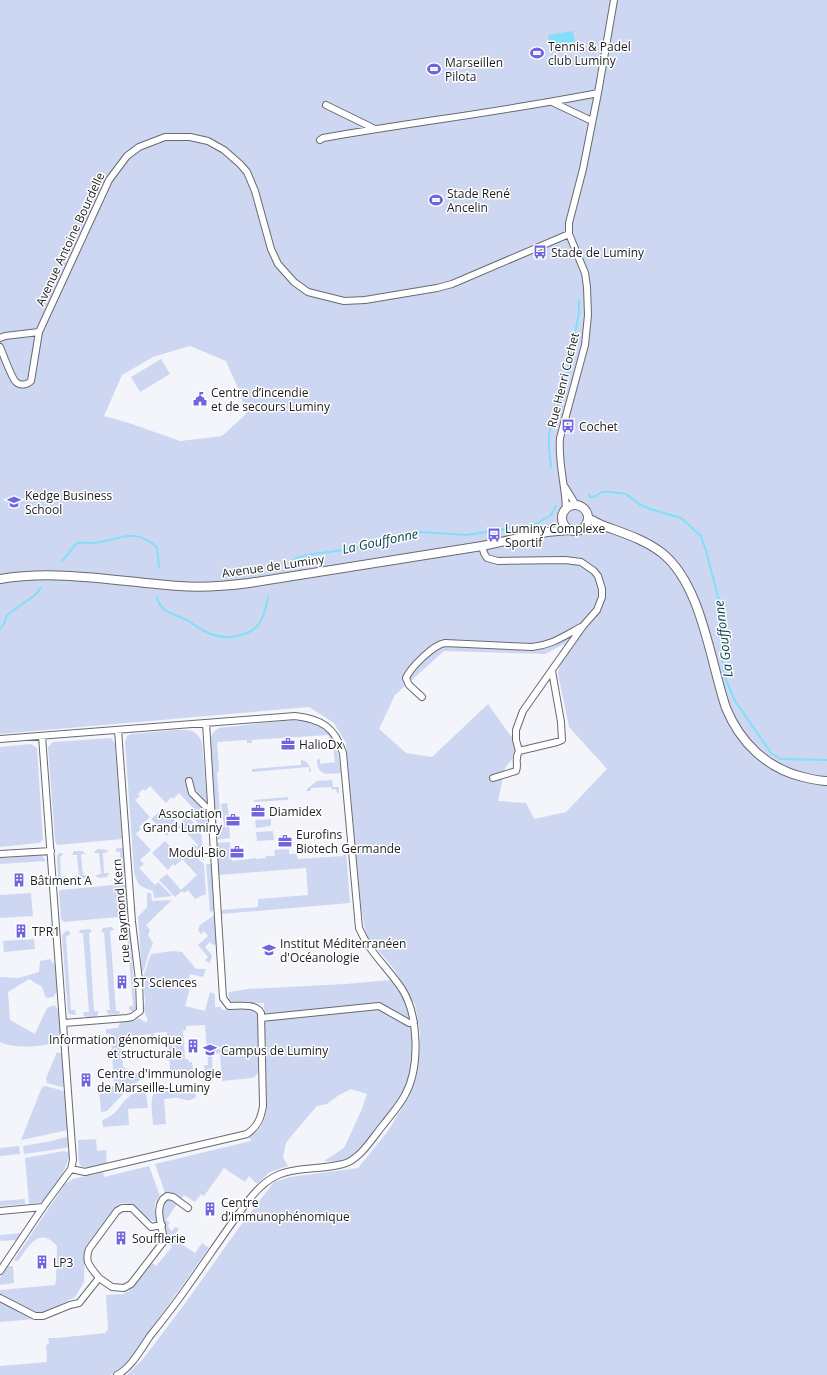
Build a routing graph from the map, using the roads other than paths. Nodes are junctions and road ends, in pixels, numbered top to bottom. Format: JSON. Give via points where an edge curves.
{"nodes":[{"id":1,"x":614,"y":0,"type":"edge"},
{"id":2,"x":598,"y":94,"type":"junction"},
{"id":3,"x":552,"y":102,"type":"junction"},
{"id":4,"x":326,"y":105,"type":"dead end"},
{"id":5,"x":592,"y":121,"type":"junction"},
{"id":6,"x":374,"y":129,"type":"junction"},
{"id":7,"x":320,"y":140,"type":"dead end"},
{"id":8,"x":569,"y":234,"type":"junction"},
{"id":9,"x":39,"y":332,"type":"junction"},
{"id":10,"x":0,"y":338,"type":"edge"},
{"id":11,"x":0,"y":347,"type":"edge"},
{"id":12,"x":564,"y":485,"type":"junction"},
{"id":13,"x":576,"y":505,"type":"junction"},
{"id":14,"x":566,"y":508,"type":"junction"},
{"id":15,"x":588,"y":518,"type":"junction"},
{"id":16,"x":562,"y":520,"type":"junction"},
{"id":17,"x":584,"y":527,"type":"junction"},
{"id":18,"x":605,"y":527,"type":"junction"},
{"id":19,"x":569,"y":530,"type":"junction"},
{"id":20,"x":548,"y":532,"type":"junction"},
{"id":21,"x":482,"y":546,"type":"junction"},
{"id":22,"x":0,"y":579,"type":"edge"},
{"id":23,"x":583,"y":626,"type":"junction"},
{"id":24,"x":552,"y":671,"type":"junction"},
{"id":25,"x":422,"y":697,"type":"dead end"},
{"id":26,"x":206,"y":724,"type":"junction"},
{"id":27,"x":118,"y":730,"type":"junction"},
{"id":28,"x":42,"y":736,"type":"junction"},
{"id":29,"x":0,"y":739,"type":"edge"},
{"id":30,"x":519,"y":751,"type":"junction"},
{"id":31,"x":493,"y":778,"type":"dead end"},
{"id":32,"x":189,"y":781,"type":"dead end"},
{"id":33,"x":827,"y":781,"type":"edge"},
{"id":34,"x":211,"y":812,"type":"junction"},
{"id":35,"x":51,"y":850,"type":"junction"},
{"id":36,"x":0,"y":854,"type":"edge"},
{"id":37,"x":261,"y":1018,"type":"junction"},
{"id":38,"x":414,"y":1022,"type":"junction"},
{"id":39,"x":64,"y":1023,"type":"junction"},
{"id":40,"x":71,"y":1169,"type":"junction"},
{"id":41,"x":43,"y":1207,"type":"junction"},
{"id":42,"x":188,"y":1208,"type":"dead end"},
{"id":43,"x":0,"y":1211,"type":"edge"},
{"id":44,"x":162,"y":1225,"type":"junction"},
{"id":45,"x":0,"y":1271,"type":"edge"},
{"id":46,"x":99,"y":1278,"type":"junction"},
{"id":47,"x":0,"y":1298,"type":"edge"},
{"id":48,"x":117,"y":1375,"type":"edge"}],
"edges":[{"from":1,"to":2,"type":"street"},
{"from":2,"to":3,"type":"street"},
{"from":2,"to":5,"type":"street"},
{"from":3,"to":5,"type":"street"},
{"from":3,"to":6,"type":"street"},
{"from":4,"to":6,"type":"street"},
{"from":5,"to":8,"type":"street","via":[[569,223]]},
{"from":6,"to":7,"type":"street"},
{"from":8,"to":9,"type":"street","name":"Avenue Antoine Bourdelle","via":[[437,288],[365,300],[344,301],[325,297],[308,292],[294,282],[278,264],[271,249],[255,191],[247,172],[240,164],[224,150],[208,141],[190,137],[165,137],[139,147],[127,156],[109,180]]},
{"from":8,"to":12,"type":"street","name":"Rue Henri Cochet","via":[[585,273],[588,316],[585,345],[560,438],[558,453]]},
{"from":9,"to":10,"type":"street"},
{"from":9,"to":11,"type":"street","name":"Avenue Antoine Bourdelle","via":[[32,379],[28,384],[15,381]]},
{"from":12,"to":13,"type":"street","name":"Rue Henri Cochet"},
{"from":12,"to":14,"type":"street","name":"Rue Henri Cochet"},
{"from":13,"to":14,"type":"street"},
{"from":13,"to":15,"type":"street","via":[[584,509]]},
{"from":14,"to":16,"type":"street","via":[[562,513]]},
{"from":15,"to":17,"type":"street"},
{"from":15,"to":18,"type":"street"},
{"from":16,"to":19,"type":"street"},
{"from":16,"to":20,"type":"street","name":"Avenue de Luminy"},
{"from":17,"to":18,"type":"street"},
{"from":17,"to":19,"type":"street"},
{"from":18,"to":33,"type":"street","via":[[623,532],[662,553],[688,584],[698,609],[726,708],[731,721],[744,740],[761,757],[780,770],[801,777]]},
{"from":19,"to":20,"type":"street","name":"Avenue de Luminy"},
{"from":20,"to":21,"type":"street","name":"Avenue de Luminy"},
{"from":21,"to":22,"type":"street","name":"Avenue de Luminy","via":[[222,586],[180,586],[64,576]]},
{"from":21,"to":23,"type":"street","via":[[487,558],[492,560],[573,560],[588,566],[598,576],[602,597],[597,610]]},
{"from":23,"to":24,"type":"street"},
{"from":23,"to":25,"type":"street","via":[[543,646],[440,644],[407,675],[409,685]]},
{"from":24,"to":30,"type":"street","via":[[519,720],[516,740]]},
{"from":24,"to":30,"type":"street","via":[[562,740]]},
{"from":26,"to":27,"type":"street"},
{"from":26,"to":34,"type":"street"},
{"from":26,"to":38,"type":"street","via":[[295,716],[309,717],[322,722],[332,730],[340,742],[344,764],[359,928],[369,949],[404,991]]},
{"from":27,"to":28,"type":"street"},
{"from":27,"to":39,"type":"street","name":"rue Raymond Kern","via":[[140,1011],[132,1017]]},
{"from":28,"to":29,"type":"street"},
{"from":28,"to":35,"type":"street"},
{"from":30,"to":31,"type":"street","via":[[515,761],[516,771]]},
{"from":32,"to":34,"type":"street","via":[[192,793]]},
{"from":34,"to":37,"type":"street","via":[[223,998],[229,1006],[259,1009]]},
{"from":35,"to":36,"type":"street"},
{"from":35,"to":39,"type":"street"},
{"from":37,"to":38,"type":"street","via":[[379,1006],[408,1023]]},
{"from":37,"to":40,"type":"street","via":[[262,1115],[259,1123],[247,1134],[85,1172]]},
{"from":38,"to":48,"type":"street","via":[[415,1061],[406,1094],[357,1157],[346,1164],[284,1172],[264,1184],[249,1200],[129,1364]]},
{"from":39,"to":40,"type":"street","via":[[73,1160]]},
{"from":40,"to":41,"type":"street"},
{"from":41,"to":43,"type":"street"},
{"from":41,"to":45,"type":"street"},
{"from":42,"to":44,"type":"street","via":[[173,1197],[163,1198],[159,1207]]},
{"from":44,"to":46,"type":"street","via":[[164,1241],[131,1284],[124,1288],[112,1288]]},
{"from":44,"to":46,"type":"street","via":[[151,1227],[132,1208],[117,1211],[87,1255],[88,1263]]},
{"from":46,"to":47,"type":"street","via":[[79,1302],[43,1316],[35,1316]]}]}
